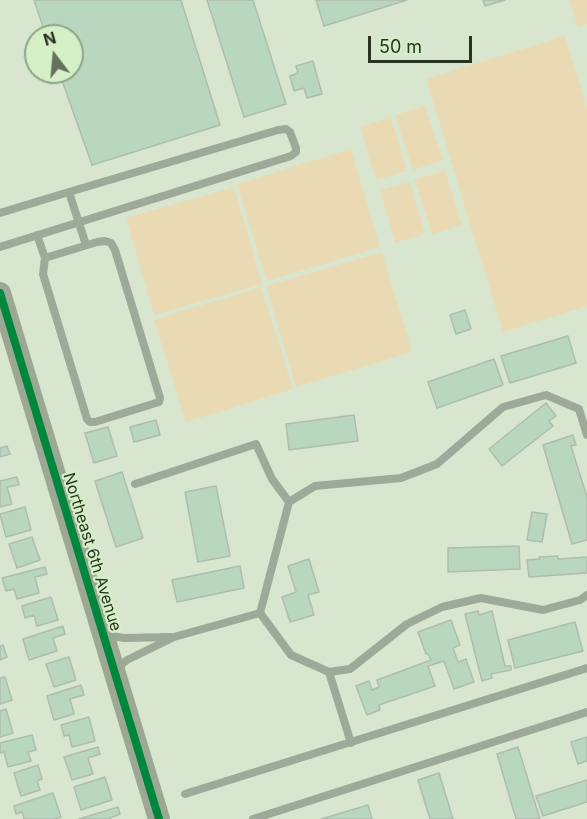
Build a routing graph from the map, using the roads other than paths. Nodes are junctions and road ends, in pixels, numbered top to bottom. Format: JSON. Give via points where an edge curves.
{"nodes":[{"id":1,"x":69,"y":192,"type":"junction"},
{"id":2,"x":0,"y":213,"type":"edge"},
{"id":3,"x":79,"y":222,"type":"junction"},
{"id":4,"x":37,"y":235,"type":"junction"},
{"id":5,"x":86,"y":245,"type":"junction"},
{"id":6,"x":0,"y":247,"type":"edge"},
{"id":7,"x":45,"y":258,"type":"junction"},
{"id":8,"x":0,"y":293,"type":"edge"},
{"id":9,"x":587,"y":435,"type":"edge"},
{"id":10,"x":135,"y":484,"type":"dead end"},
{"id":11,"x":289,"y":502,"type":"junction"},
{"id":12,"x":587,"y":595,"type":"edge"},
{"id":13,"x":260,"y":613,"type":"junction"},
{"id":14,"x":103,"y":634,"type":"junction"},
{"id":15,"x":174,"y":637,"type":"junction"},
{"id":16,"x":587,"y":668,"type":"edge"},
{"id":17,"x":114,"y":670,"type":"junction"},
{"id":18,"x":329,"y":672,"type":"junction"},
{"id":19,"x":587,"y":712,"type":"edge"},
{"id":20,"x":351,"y":742,"type":"junction"},
{"id":21,"x":185,"y":795,"type":"dead end"},
{"id":22,"x":159,"y":819,"type":"edge"},
{"id":23,"x":253,"y":819,"type":"edge"}],
"edges":[{"from":1,"to":2,"type":"lane"},
{"from":1,"to":3,"type":"lane"},
{"from":1,"to":3,"type":"lane","via":[[278,130],[290,132],[296,148],[291,156]]},
{"from":3,"to":4,"type":"lane"},
{"from":3,"to":5,"type":"lane"},
{"from":4,"to":6,"type":"lane"},
{"from":4,"to":7,"type":"lane"},
{"from":5,"to":7,"type":"lane"},
{"from":5,"to":7,"type":"lane","via":[[105,241],[115,250],[160,398],[154,405],[95,422],[87,419],[43,274]]},
{"from":8,"to":14,"type":"street","name":"Northeast 6th Avenue"},
{"from":9,"to":11,"type":"lane","via":[[579,409],[546,395],[503,407],[437,464],[401,478],[315,486]]},
{"from":10,"to":11,"type":"lane","via":[[256,444],[272,479]]},
{"from":11,"to":13,"type":"lane"},
{"from":12,"to":18,"type":"lane","via":[[543,610],[481,598],[442,607],[407,624],[350,669]]},
{"from":13,"to":15,"type":"lane"},
{"from":13,"to":18,"type":"lane","via":[[291,655]]},
{"from":14,"to":15,"type":"lane","via":[[124,639]]},
{"from":14,"to":17,"type":"street","name":"Northeast 6th Avenue"},
{"from":15,"to":17,"type":"lane"},
{"from":16,"to":20,"type":"lane"},
{"from":17,"to":22,"type":"street","name":"Northeast 6th Avenue"},
{"from":18,"to":20,"type":"lane"},
{"from":19,"to":23,"type":"lane"},
{"from":20,"to":21,"type":"lane"}]}
